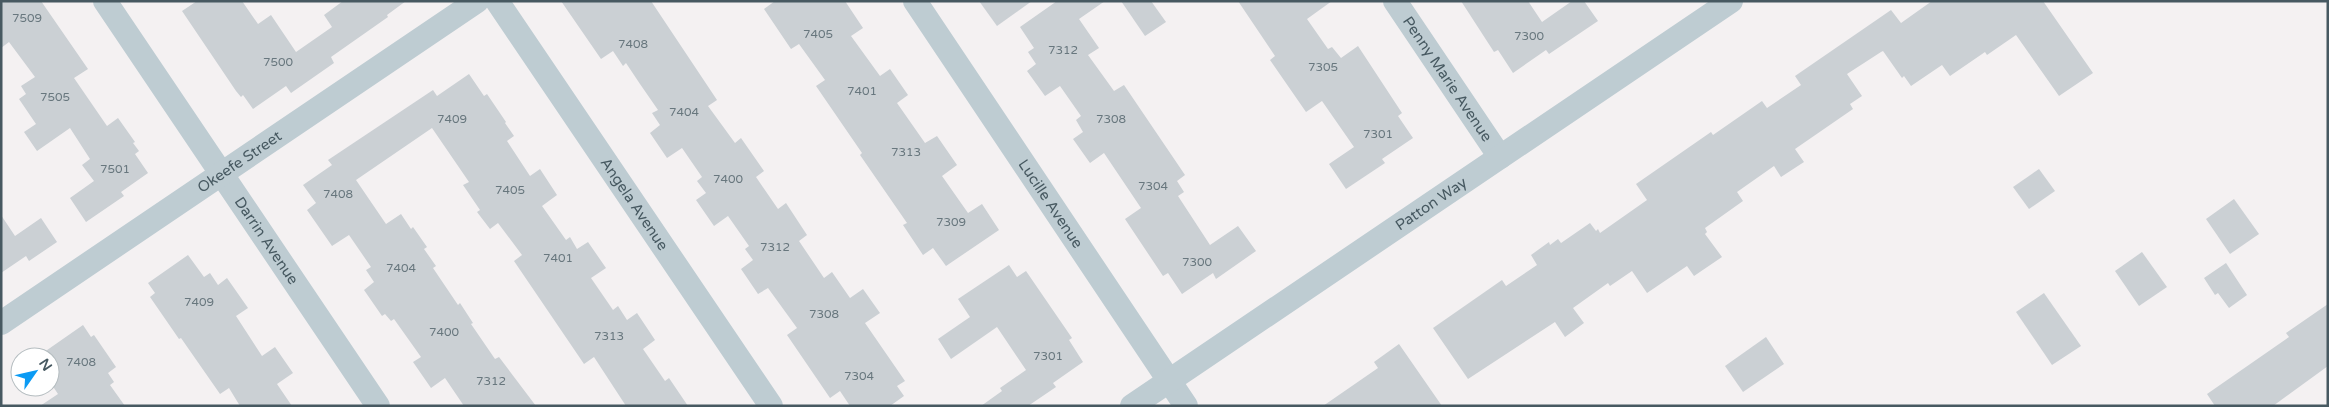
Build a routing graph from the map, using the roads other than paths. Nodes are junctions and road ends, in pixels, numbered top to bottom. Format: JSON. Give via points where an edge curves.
{"nodes":[{"id":1,"x":105,"y":1,"type":"edge"},
{"id":2,"x":477,"y":1,"type":"edge"},
{"id":3,"x":497,"y":1,"type":"edge"},
{"id":4,"x":915,"y":1,"type":"edge"},
{"id":5,"x":1395,"y":1,"type":"edge"},
{"id":6,"x":1731,"y":1,"type":"edge"},
{"id":7,"x":1500,"y":157,"type":"junction"},
{"id":8,"x":222,"y":174,"type":"junction"},
{"id":9,"x":1,"y":323,"type":"edge"},
{"id":10,"x":1170,"y":381,"type":"junction"},
{"id":11,"x":378,"y":406,"type":"edge"},
{"id":12,"x":771,"y":406,"type":"edge"},
{"id":13,"x":1132,"y":406,"type":"edge"},
{"id":14,"x":1186,"y":406,"type":"edge"}],
"edges":[{"from":1,"to":8,"type":"street","name":"Darrin Avenue"},
{"from":2,"to":8,"type":"street","name":"Okeefe Street"},
{"from":3,"to":12,"type":"street","name":"Angela Avenue"},
{"from":4,"to":10,"type":"street","name":"Lucille Avenue"},
{"from":5,"to":7,"type":"street","name":"Penny Marie Avenue"},
{"from":6,"to":7,"type":"street","name":"Patton Way"},
{"from":7,"to":10,"type":"street","name":"Patton Way"},
{"from":8,"to":9,"type":"street","name":"Okeefe Street"},
{"from":8,"to":11,"type":"street","name":"Darrin Avenue"},
{"from":10,"to":13,"type":"street","name":"Patton Way"},
{"from":10,"to":14,"type":"street","name":"Lucille Avenue"}]}
